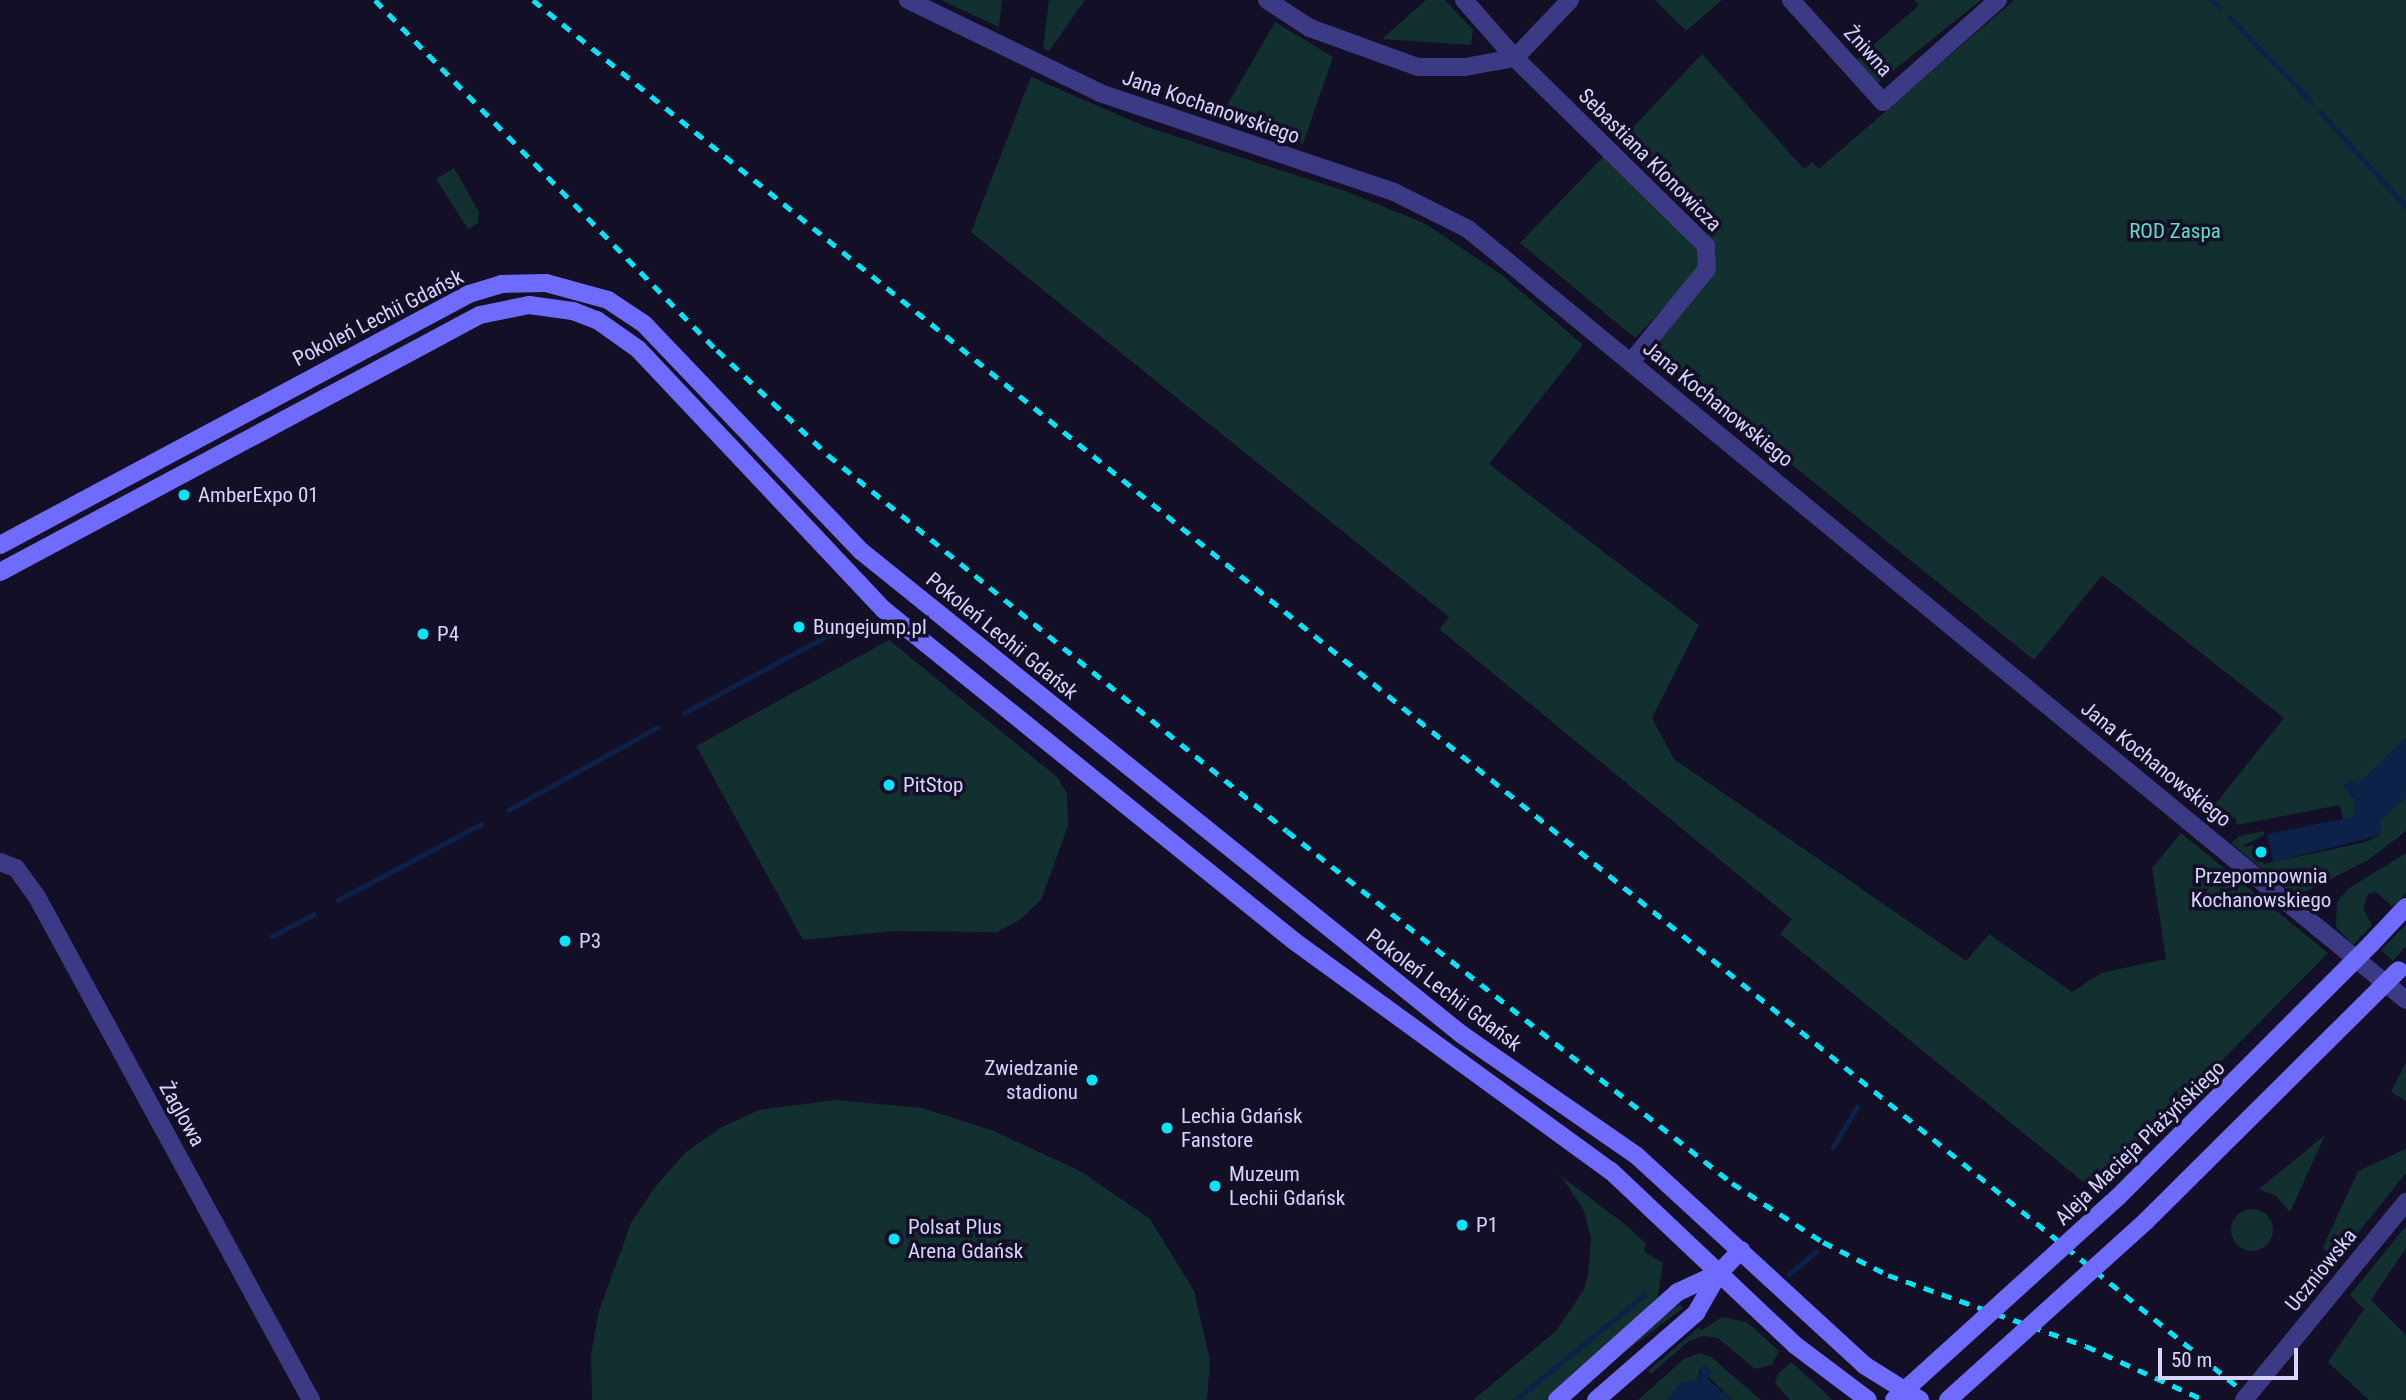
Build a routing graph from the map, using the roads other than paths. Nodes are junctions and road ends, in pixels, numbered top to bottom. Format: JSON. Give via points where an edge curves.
{"nodes":[{"id":1,"x":908,"y":0,"type":"edge"},
{"id":2,"x":1267,"y":0,"type":"edge"},
{"id":3,"x":1464,"y":0,"type":"edge"},
{"id":4,"x":1570,"y":0,"type":"edge"},
{"id":5,"x":1791,"y":0,"type":"edge"},
{"id":6,"x":1998,"y":0,"type":"edge"},
{"id":7,"x":1515,"y":58,"type":"junction"},
{"id":8,"x":450,"y":303,"type":"junction"},
{"id":9,"x":460,"y":325,"type":"junction"},
{"id":10,"x":1631,"y":362,"type":"junction"},
{"id":11,"x":100,"y":491,"type":"junction"},
{"id":12,"x":112,"y":512,"type":"junction"},
{"id":13,"x":0,"y":545,"type":"edge"},
{"id":14,"x":0,"y":572,"type":"edge"},
{"id":15,"x":914,"y":594,"type":"junction"},
{"id":16,"x":893,"y":618,"type":"junction"},
{"id":17,"x":1158,"y":792,"type":"junction"},
{"id":18,"x":1139,"y":817,"type":"junction"},
{"id":19,"x":0,"y":862,"type":"edge"},
{"id":20,"x":2406,"y":907,"type":"edge"},
{"id":21,"x":1362,"y":956,"type":"junction"},
{"id":22,"x":2402,"y":966,"type":"edge"},
{"id":23,"x":1345,"y":980,"type":"junction"},
{"id":24,"x":2406,"y":1000,"type":"edge"},
{"id":25,"x":2406,"y":1202,"type":"edge"},
{"id":26,"x":1741,"y":1250,"type":"junction"},
{"id":27,"x":1719,"y":1273,"type":"junction"},
{"id":28,"x":311,"y":1400,"type":"edge"},
{"id":29,"x":1557,"y":1400,"type":"edge"},
{"id":30,"x":1596,"y":1400,"type":"edge"},
{"id":31,"x":1868,"y":1400,"type":"edge"},
{"id":32,"x":1894,"y":1400,"type":"edge"},
{"id":33,"x":1920,"y":1400,"type":"edge"},
{"id":34,"x":1948,"y":1400,"type":"edge"},
{"id":35,"x":2244,"y":1400,"type":"edge"}],
"edges":[{"from":1,"to":10,"type":"street","name":"Jana Kochanowskiego","via":[[1100,93],[1438,211],[1468,229]]},
{"from":2,"to":7,"type":"street","via":[[1310,28],[1418,67],[1465,67]]},
{"from":3,"to":7,"type":"street","name":"Sebastiana Klonowicza"},
{"from":4,"to":7,"type":"street"},
{"from":5,"to":6,"type":"street","name":"Żniwna","via":[[1883,102]]},
{"from":7,"to":10,"type":"street","name":"Sebastiana Klonowicza","via":[[1709,253],[1707,269]]},
{"from":8,"to":9,"type":"street"},
{"from":8,"to":11,"type":"street","name":"Pokoleń Lechii Gdańsk"},
{"from":8,"to":15,"type":"street","name":"Pokoleń Lechii Gdańsk","via":[[502,284],[546,283],[589,292],[627,311],[836,528]]},
{"from":9,"to":12,"type":"street","name":"Pokoleń Lechii Gdańsk"},
{"from":9,"to":16,"type":"street","name":"Pokoleń Lechii Gdańsk","via":[[496,309],[539,306],[573,311],[620,333]]},
{"from":10,"to":24,"type":"street","name":"Jana Kochanowskiego"},
{"from":11,"to":12,"type":"street"},
{"from":11,"to":13,"type":"street","name":"Pokoleń Lechii Gdańsk"},
{"from":12,"to":14,"type":"street","name":"Pokoleń Lechii Gdańsk"},
{"from":15,"to":16,"type":"street"},
{"from":15,"to":17,"type":"street","name":"Pokoleń Lechii Gdańsk"},
{"from":16,"to":18,"type":"street","name":"Pokoleń Lechii Gdańsk"},
{"from":17,"to":18,"type":"street"},
{"from":17,"to":21,"type":"street","name":"Pokoleń Lechii Gdańsk"},
{"from":18,"to":23,"type":"street","name":"Pokoleń Lechii Gdańsk"},
{"from":19,"to":28,"type":"street","name":"Żaglowa","via":[[16,868],[37,897]]},
{"from":20,"to":32,"type":"street","name":"Aleja Macieja Płażyńskiego","bridge":true,"via":[[2118,1197]]},
{"from":21,"to":23,"type":"street"},
{"from":21,"to":26,"type":"street","name":"Pokoleń Lechii Gdańsk","via":[[1461,1034],[1637,1156]]},
{"from":22,"to":34,"type":"street","bridge":true,"via":[[2146,1221]]},
{"from":23,"to":27,"type":"street","name":"Pokoleń Lechii Gdańsk","via":[[1611,1171]]},
{"from":25,"to":35,"type":"street","name":"Uczniowska","bridge":true},
{"from":26,"to":27,"type":"street"},
{"from":26,"to":33,"type":"street","name":"Pokoleń Lechii Gdańsk","via":[[1864,1366]]},
{"from":27,"to":29,"type":"street","via":[[1678,1293]]},
{"from":27,"to":30,"type":"street","via":[[1696,1313]]},
{"from":27,"to":31,"type":"street","name":"Pokoleń Lechii Gdańsk","via":[[1795,1345]]}]}
